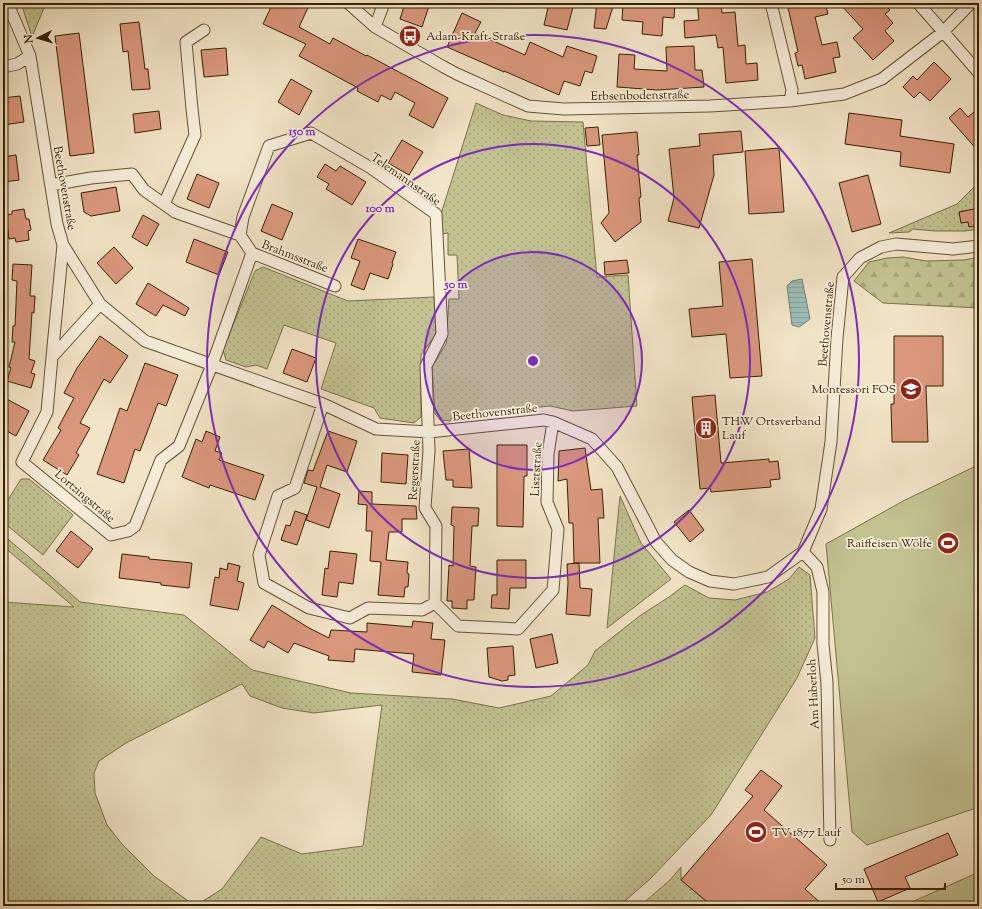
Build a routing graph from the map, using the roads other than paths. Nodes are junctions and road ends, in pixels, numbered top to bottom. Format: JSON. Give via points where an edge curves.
{"nodes":[{"id":1,"x":4,"y":3,"type":"edge"},
{"id":2,"x":348,"y":3,"type":"edge"},
{"id":3,"x":384,"y":3,"type":"edge"},
{"id":4,"x":771,"y":3,"type":"edge"},
{"id":5,"x":918,"y":3,"type":"edge"},
{"id":6,"x":971,"y":3,"type":"edge"},
{"id":7,"x":375,"y":27,"type":"junction"},
{"id":8,"x":204,"y":30,"type":"dead end"},
{"id":9,"x":943,"y":32,"type":"junction"},
{"id":10,"x":30,"y":56,"type":"junction"},
{"id":11,"x":3,"y":67,"type":"edge"},
{"id":12,"x":979,"y":73,"type":"edge"},
{"id":13,"x":790,"y":101,"type":"junction"},
{"id":14,"x":51,"y":185,"type":"junction"},
{"id":15,"x":164,"y":204,"type":"junction"},
{"id":16,"x":240,"y":235,"type":"junction"},
{"id":17,"x":63,"y":245,"type":"junction"},
{"id":18,"x":979,"y":246,"type":"edge"},
{"id":19,"x":252,"y":253,"type":"junction"},
{"id":20,"x":336,"y":286,"type":"dead end"},
{"id":21,"x":100,"y":304,"type":"junction"},
{"id":22,"x":52,"y":357,"type":"junction"},
{"id":23,"x":212,"y":365,"type":"junction"},
{"id":24,"x":322,"y":404,"type":"junction"},
{"id":25,"x":553,"y":422,"type":"junction"},
{"id":26,"x":429,"y":432,"type":"junction"},
{"id":27,"x":804,"y":552,"type":"junction"},
{"id":28,"x":435,"y":603,"type":"junction"},
{"id":29,"x":830,"y":840,"type":"dead end"}],
"edges":[{"from":1,"to":10,"type":"street","name":"Beethovenstraße","via":[[10,9]]},
{"from":2,"to":7,"type":"street","name":"Erbsenbodenstraße"},
{"from":3,"to":7,"type":"street"},
{"from":4,"to":13,"type":"street","via":[[792,90]]},
{"from":5,"to":9,"type":"street"},
{"from":6,"to":9,"type":"street","name":"Erbsenbodenstraße"},
{"from":7,"to":13,"type":"street","name":"Erbsenbodenstraße","via":[[452,71],[528,106],[599,109]]},
{"from":8,"to":15,"type":"street","via":[[186,42],[195,135]]},
{"from":9,"to":12,"type":"street"},
{"from":9,"to":13,"type":"street","name":"Erbsenbodenstraße","via":[[882,78],[844,94]]},
{"from":10,"to":11,"type":"street","via":[[17,64]]},
{"from":10,"to":14,"type":"street","name":"Beethovenstraße"},
{"from":14,"to":15,"type":"street","via":[[132,174],[144,190]]},
{"from":14,"to":17,"type":"street","name":"Beethovenstraße"},
{"from":15,"to":16,"type":"street","via":[[175,212]]},
{"from":16,"to":19,"type":"street","name":"Brahmsstraße"},
{"from":16,"to":26,"type":"street","name":"Telemannstraße","via":[[243,217],[269,146],[311,133],[371,168],[436,214],[442,334],[426,366]]},
{"from":17,"to":21,"type":"street","name":"Beethovenstraße"},
{"from":17,"to":22,"type":"street","name":"Lortzingstraße"},
{"from":18,"to":27,"type":"street","name":"Beethovenstraße","via":[[953,249],[896,244],[881,247],[860,258],[843,277],[831,442],[821,509]]},
{"from":19,"to":20,"type":"street","name":"Brahmsstraße"},
{"from":19,"to":23,"type":"street"},
{"from":21,"to":22,"type":"street"},
{"from":21,"to":23,"type":"street","name":"Beethovenstraße","via":[[145,341]]},
{"from":22,"to":23,"type":"street","name":"Lortzingstraße","via":[[47,412],[22,462],[111,535],[128,531],[135,526],[161,460],[179,446]]},
{"from":23,"to":24,"type":"street","name":"Beethovenstraße"},
{"from":24,"to":26,"type":"street","name":"Beethovenstraße","via":[[376,429]]},
{"from":24,"to":28,"type":"street","via":[[295,488],[278,496],[258,555],[264,583],[309,608],[350,618],[368,608],[422,610]]},
{"from":25,"to":26,"type":"street","name":"Beethovenstraße","via":[[544,420]]},
{"from":25,"to":27,"type":"street","name":"Beethovenstraße","via":[[592,439],[617,467],[656,542],[672,560],[689,572],[710,581],[734,584],[768,576]]},
{"from":25,"to":28,"type":"street","name":"Lisztstraße","via":[[548,454],[547,502],[558,529],[553,590],[518,629],[458,626]]},
{"from":26,"to":28,"type":"street","name":"Regerstraße","via":[[425,508],[436,526]]},
{"from":27,"to":29,"type":"street","name":"Am Haberloh","via":[[817,567],[823,592]]}]}
